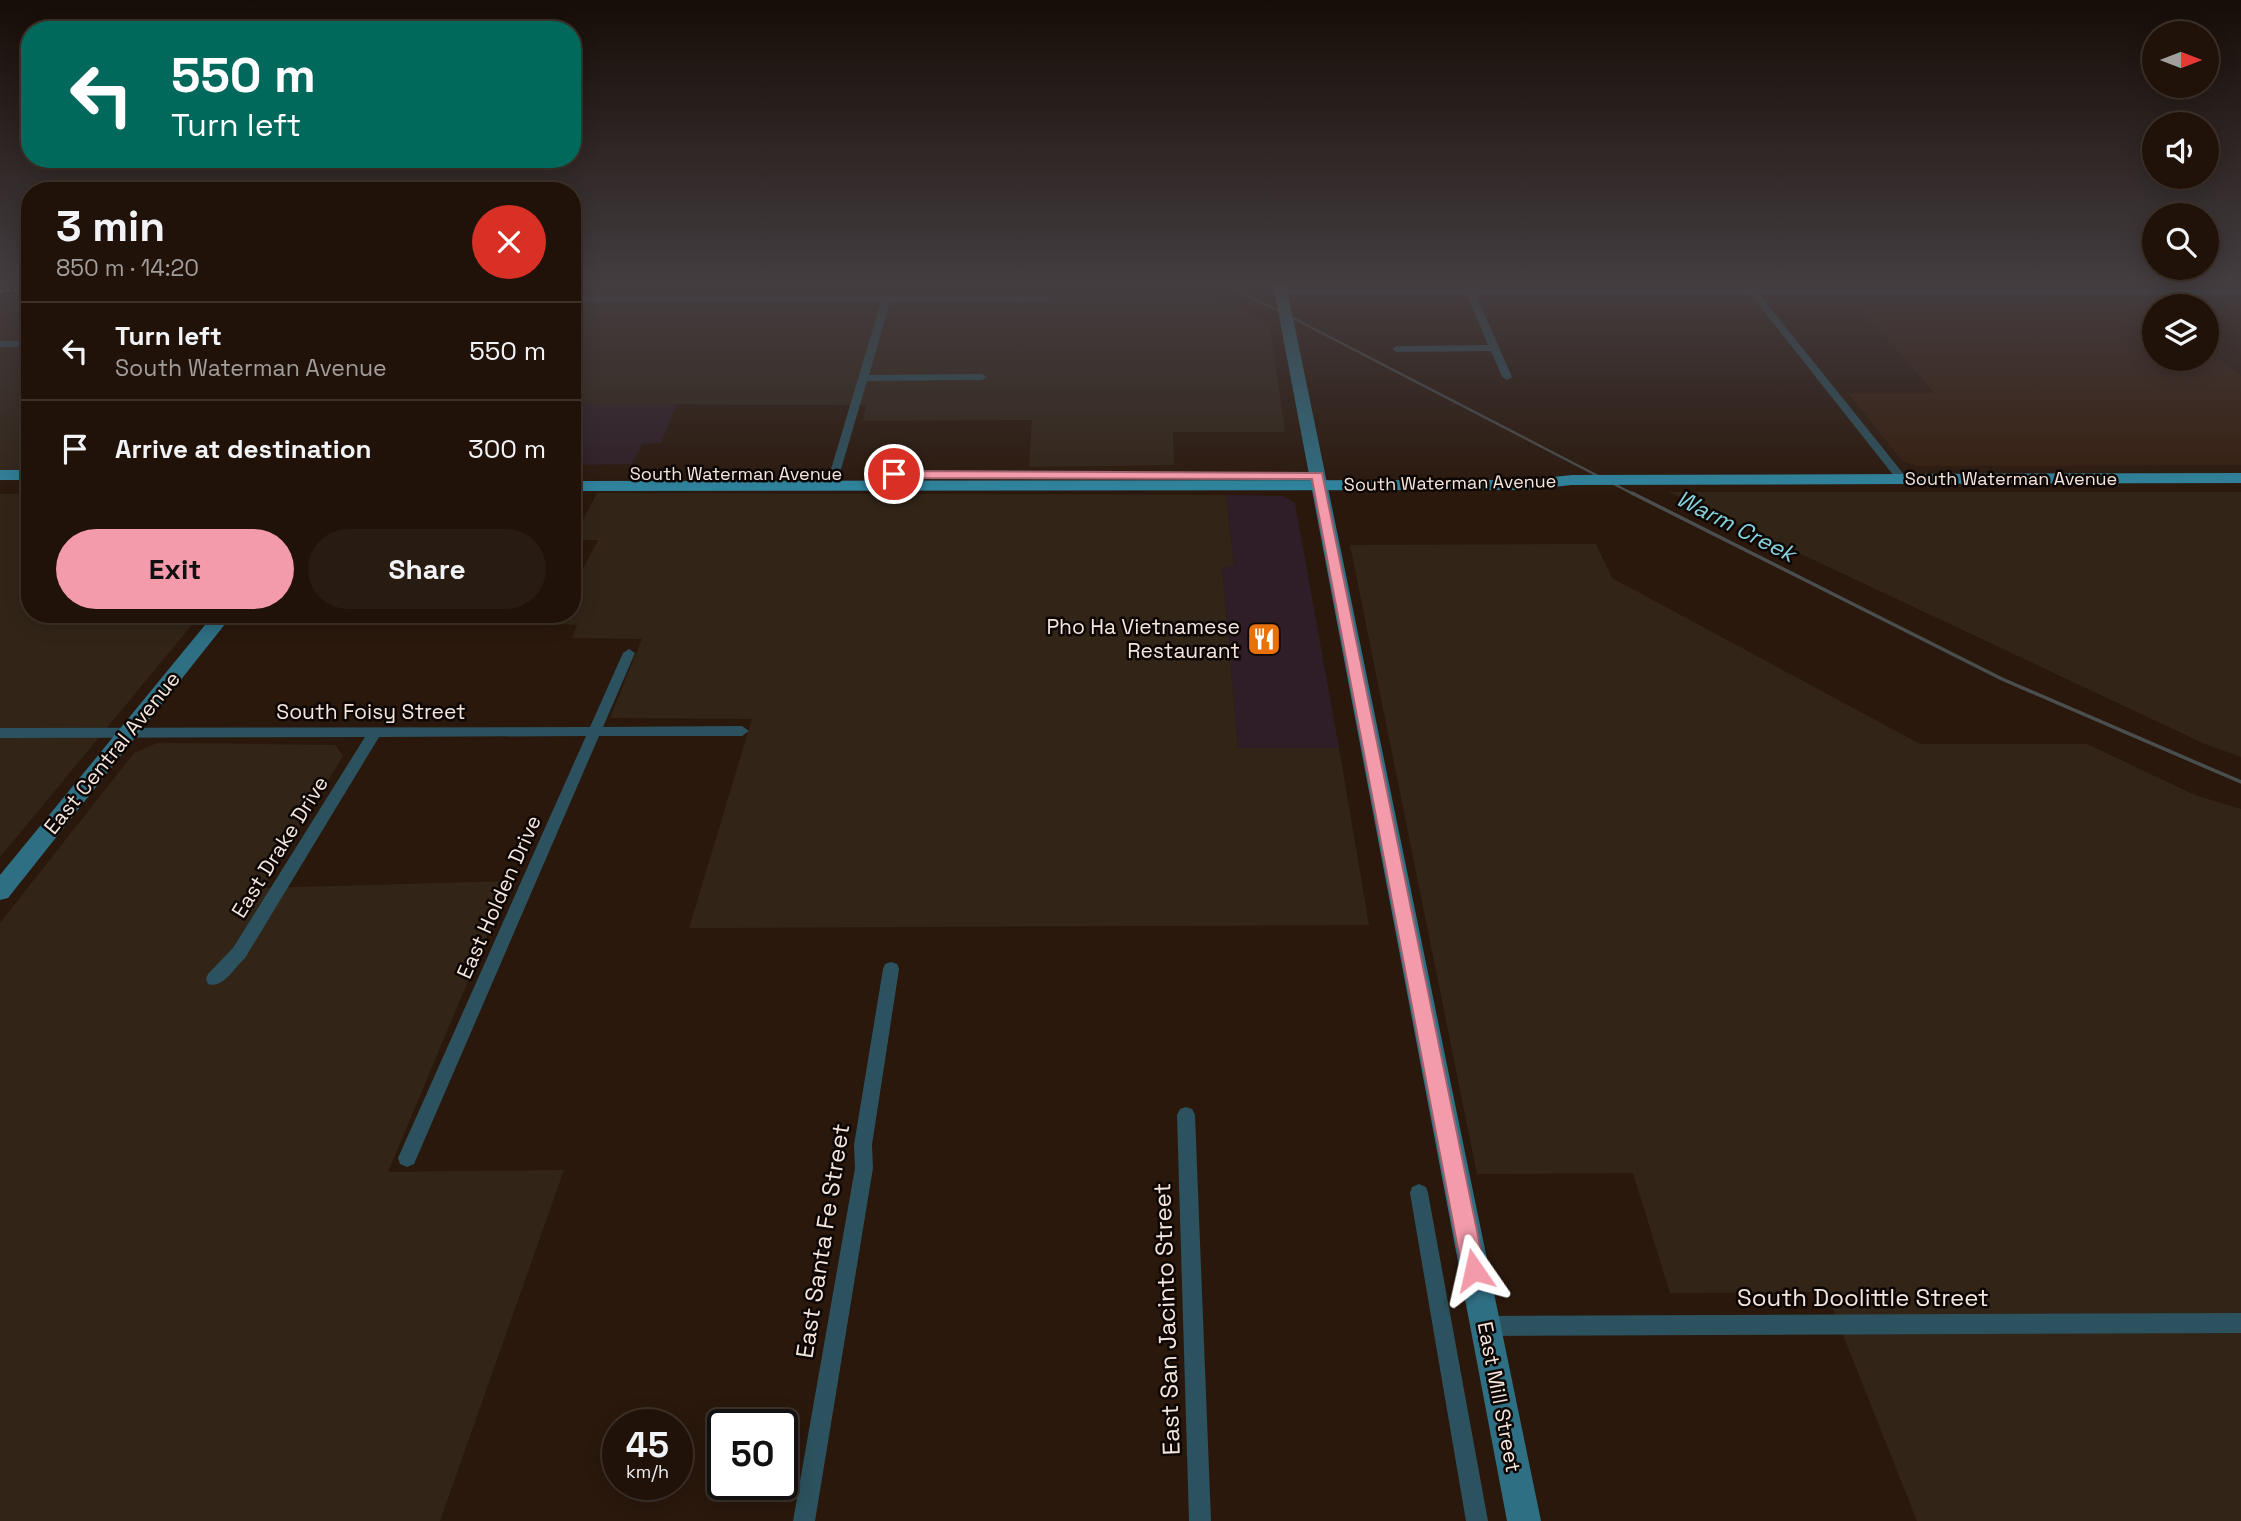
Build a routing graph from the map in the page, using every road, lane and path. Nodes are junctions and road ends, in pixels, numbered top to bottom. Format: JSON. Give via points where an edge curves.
{"nodes":[{"id":1,"x":870,"y":355,"type":"edge"},
{"id":2,"x":1293,"y":355,"type":"edge"},
{"id":3,"x":1498,"y":355,"type":"edge"},
{"id":4,"x":1804,"y":355,"type":"edge"},
{"id":5,"x":982,"y":377,"type":"dead end"},
{"id":6,"x":1507,"y":377,"type":"dead end"},
{"id":7,"x":864,"y":378,"type":"junction"},
{"id":8,"x":1530,"y":474,"type":"junction"},
{"id":9,"x":0,"y":475,"type":"edge"},
{"id":10,"x":21,"y":475,"type":"edge"},
{"id":11,"x":581,"y":475,"type":"edge"},
{"id":12,"x":617,"y":475,"type":"junction"},
{"id":13,"x":2241,"y":478,"type":"edge"},
{"id":14,"x":1902,"y":479,"type":"junction"},
{"id":15,"x":833,"y":480,"type":"junction"},
{"id":16,"x":1319,"y":480,"type":"junction"},
{"id":17,"x":1572,"y":480,"type":"junction"},
{"id":18,"x":581,"y":483,"type":"edge"},
{"id":19,"x":581,"y":484,"type":"edge"},
{"id":20,"x":1425,"y":485,"type":"junction"},
{"id":21,"x":0,"y":486,"type":"edge"},
{"id":22,"x":21,"y":486,"type":"edge"},
{"id":23,"x":217,"y":623,"type":"edge"},
{"id":24,"x":629,"y":653,"type":"dead end"},
{"id":25,"x":375,"y":732,"type":"junction"},
{"id":26,"x":742,"y":732,"type":"dead end"},
{"id":27,"x":0,"y":733,"type":"edge"},
{"id":28,"x":594,"y":733,"type":"junction"},
{"id":29,"x":127,"y":734,"type":"junction"},
{"id":30,"x":0,"y":891,"type":"edge"},
{"id":31,"x":891,"y":969,"type":"dead end"},
{"id":32,"x":214,"y":979,"type":"dead end"},
{"id":33,"x":1186,"y":1115,"type":"dead end"},
{"id":34,"x":407,"y":1158,"type":"dead end"},
{"id":35,"x":1419,"y":1193,"type":"dead end"},
{"id":36,"x":2241,"y":1323,"type":"edge"},
{"id":37,"x":1484,"y":1326,"type":"junction"},
{"id":38,"x":804,"y":1521,"type":"edge"},
{"id":39,"x":1200,"y":1521,"type":"edge"},
{"id":40,"x":1477,"y":1521,"type":"edge"},
{"id":41,"x":1524,"y":1521,"type":"edge"}],
"edges":[{"from":1,"to":7,"type":"street"},
{"from":2,"to":16,"type":"main road","name":"East Mill Street"},
{"from":3,"to":6,"type":"street"},
{"from":4,"to":14,"type":"street"},
{"from":5,"to":7,"type":"street"},
{"from":7,"to":15,"type":"street"},
{"from":8,"to":16,"type":"main road","name":"South Waterman Avenue"},
{"from":8,"to":17,"type":"main road","name":"South Waterman Avenue"},
{"from":8,"to":20,"type":"main road","via":[[1528,479],[1439,479]]},
{"from":9,"to":10,"type":"main road"},
{"from":11,"to":12,"type":"main road","name":"South Waterman Avenue"},
{"from":12,"to":15,"type":"main road","name":"South Waterman Avenue"},
{"from":12,"to":18,"type":"main road"},
{"from":13,"to":14,"type":"main road","name":"South Waterman Avenue"},
{"from":14,"to":17,"type":"main road","name":"South Waterman Avenue"},
{"from":15,"to":16,"type":"main road","name":"South Waterman Avenue"},
{"from":15,"to":19,"type":"main road","name":"South Waterman Avenue"},
{"from":16,"to":20,"type":"main road","name":"South Waterman Avenue"},
{"from":16,"to":37,"type":"main road","name":"East Mill Street"},
{"from":17,"to":20,"type":"main road","name":"South Waterman Avenue","via":[[1537,485]]},
{"from":21,"to":22,"type":"main road"},
{"from":23,"to":29,"type":"main road","name":"East Central Avenue"},
{"from":24,"to":28,"type":"street","name":"East Holden Drive"},
{"from":25,"to":28,"type":"street","name":"South Foisy Street"},
{"from":25,"to":29,"type":"street","name":"South Foisy Street"},
{"from":25,"to":32,"type":"street","name":"East Drake Drive","via":[[239,953]]},
{"from":26,"to":28,"type":"street","name":"South Foisy Street"},
{"from":27,"to":29,"type":"street","name":"South Foisy Street"},
{"from":28,"to":34,"type":"street","name":"East Holden Drive"},
{"from":29,"to":30,"type":"main road","name":"East Central Avenue"},
{"from":31,"to":38,"type":"street","name":"East Santa Fe Street","via":[[863,1145],[864,1168]]},
{"from":33,"to":39,"type":"street","name":"East San Jacinto Street"},
{"from":35,"to":40,"type":"street"},
{"from":36,"to":37,"type":"street","name":"South Doolittle Street"},
{"from":37,"to":41,"type":"main road","name":"East Mill Street"}]}
